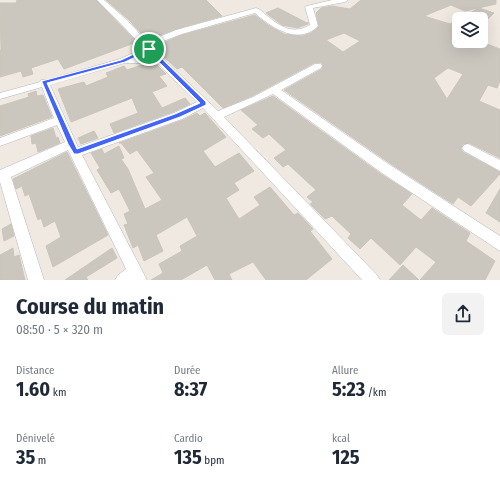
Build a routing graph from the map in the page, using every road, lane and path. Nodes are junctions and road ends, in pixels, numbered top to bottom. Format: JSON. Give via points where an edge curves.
{"nodes":[{"id":1,"x":100,"y":0,"type":"edge"},
{"id":2,"x":345,"y":0,"type":"edge"},
{"id":3,"x":147,"y":47,"type":"junction"},
{"id":4,"x":159,"y":60,"type":"junction"},
{"id":5,"x":123,"y":61,"type":"junction"},
{"id":6,"x":318,"y":66,"type":"dead end"},
{"id":7,"x":44,"y":82,"type":"junction"},
{"id":8,"x":273,"y":89,"type":"junction"},
{"id":9,"x":0,"y":96,"type":"edge"},
{"id":10,"x":204,"y":103,"type":"junction"},
{"id":11,"x":216,"y":116,"type":"junction"},
{"id":12,"x":60,"y":120,"type":"junction"},
{"id":13,"x":0,"y":142,"type":"edge"},
{"id":14,"x":73,"y":148,"type":"junction"},
{"id":15,"x":468,"y":148,"type":"dead end"},
{"id":16,"x":500,"y":166,"type":"edge"},
{"id":17,"x":2,"y":175,"type":"edge"},
{"id":18,"x":500,"y":244,"type":"edge"},
{"id":19,"x":137,"y":275,"type":"edge"},
{"id":20,"x":36,"y":280,"type":"edge"},
{"id":21,"x":123,"y":280,"type":"edge"},
{"id":22,"x":372,"y":280,"type":"edge"}],
"edges":[{"from":1,"to":3,"type":"street"},
{"from":2,"to":3,"type":"street","via":[[309,7],[314,26],[306,32],[284,31],[256,10],[179,32]]},
{"from":3,"to":4,"type":"street"},
{"from":3,"to":5,"type":"street"},
{"from":4,"to":5,"type":"street"},
{"from":4,"to":10,"type":"street"},
{"from":5,"to":7,"type":"street"},
{"from":6,"to":8,"type":"street"},
{"from":7,"to":9,"type":"street"},
{"from":7,"to":12,"type":"street"},
{"from":8,"to":11,"type":"street"},
{"from":8,"to":18,"type":"street","via":[[386,170]]},
{"from":10,"to":11,"type":"street"},
{"from":10,"to":14,"type":"street","via":[[178,116]]},
{"from":11,"to":22,"type":"street"},
{"from":12,"to":13,"type":"street"},
{"from":12,"to":14,"type":"street"},
{"from":14,"to":17,"type":"street"},
{"from":14,"to":19,"type":"street"},
{"from":15,"to":16,"type":"street"},
{"from":17,"to":20,"type":"street"},
{"from":19,"to":21,"type":"street"}]}
